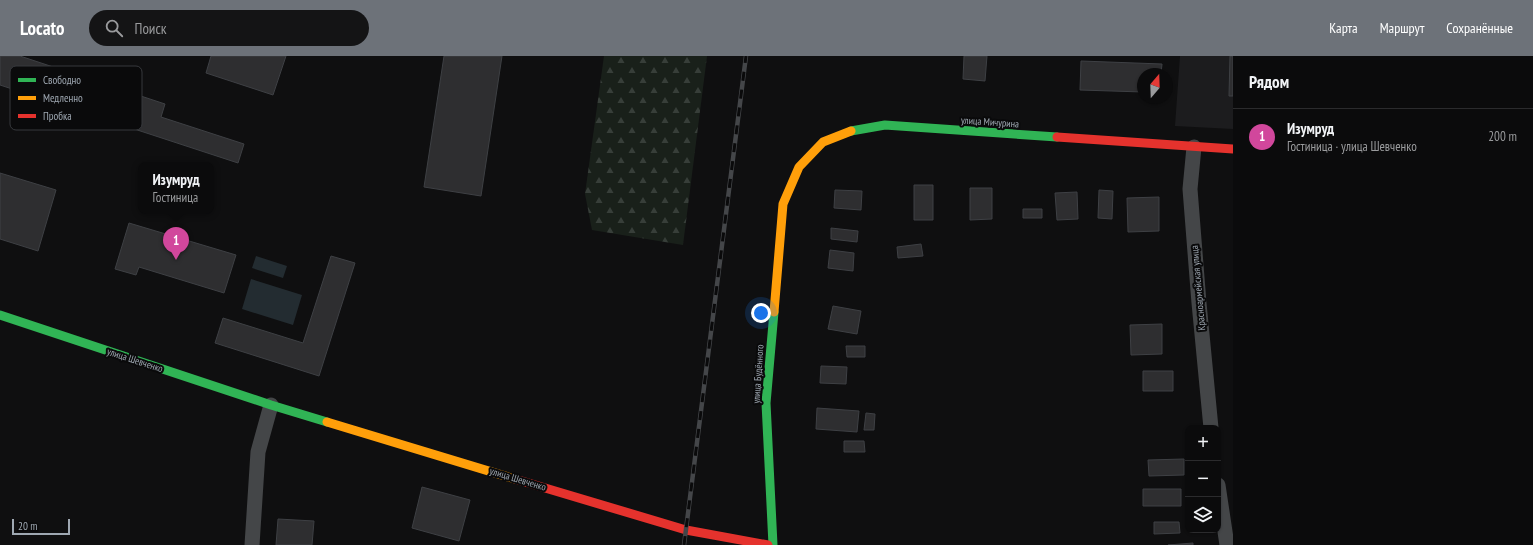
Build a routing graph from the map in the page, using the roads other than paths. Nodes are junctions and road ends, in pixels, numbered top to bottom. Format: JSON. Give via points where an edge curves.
{"nodes":[{"id":1,"x":1194,"y":148,"type":"junction"},
{"id":2,"x":1233,"y":150,"type":"edge"},
{"id":3,"x":783,"y":204,"type":"joint"},
{"id":4,"x":0,"y":315,"type":"edge"},
{"id":5,"x":271,"y":405,"type":"junction"},
{"id":6,"x":1211,"y":425,"type":"edge"},
{"id":7,"x":1220,"y":497,"type":"edge"},
{"id":8,"x":252,"y":545,"type":"edge"},
{"id":9,"x":768,"y":545,"type":"edge"},
{"id":10,"x":773,"y":545,"type":"edge"},
{"id":11,"x":1227,"y":545,"type":"edge"}],
"edges":[{"from":1,"to":2,"type":"street","name":"улица Мичурина"},
{"from":1,"to":3,"type":"street","name":"улица Мичурина","via":[[885,125],[851,131],[823,142],[799,167]]},
{"from":1,"to":6,"type":"street","name":"Красноармейская улица","via":[[1190,189]]},
{"from":3,"to":10,"type":"street","name":"улица Будённого","via":[[766,403]]},
{"from":4,"to":5,"type":"street","name":"улица Шевченко"},
{"from":5,"to":8,"type":"street","via":[[258,452]]},
{"from":5,"to":9,"type":"street","name":"улица Шевченко","via":[[686,530]]},
{"from":7,"to":11,"type":"street"}]}
